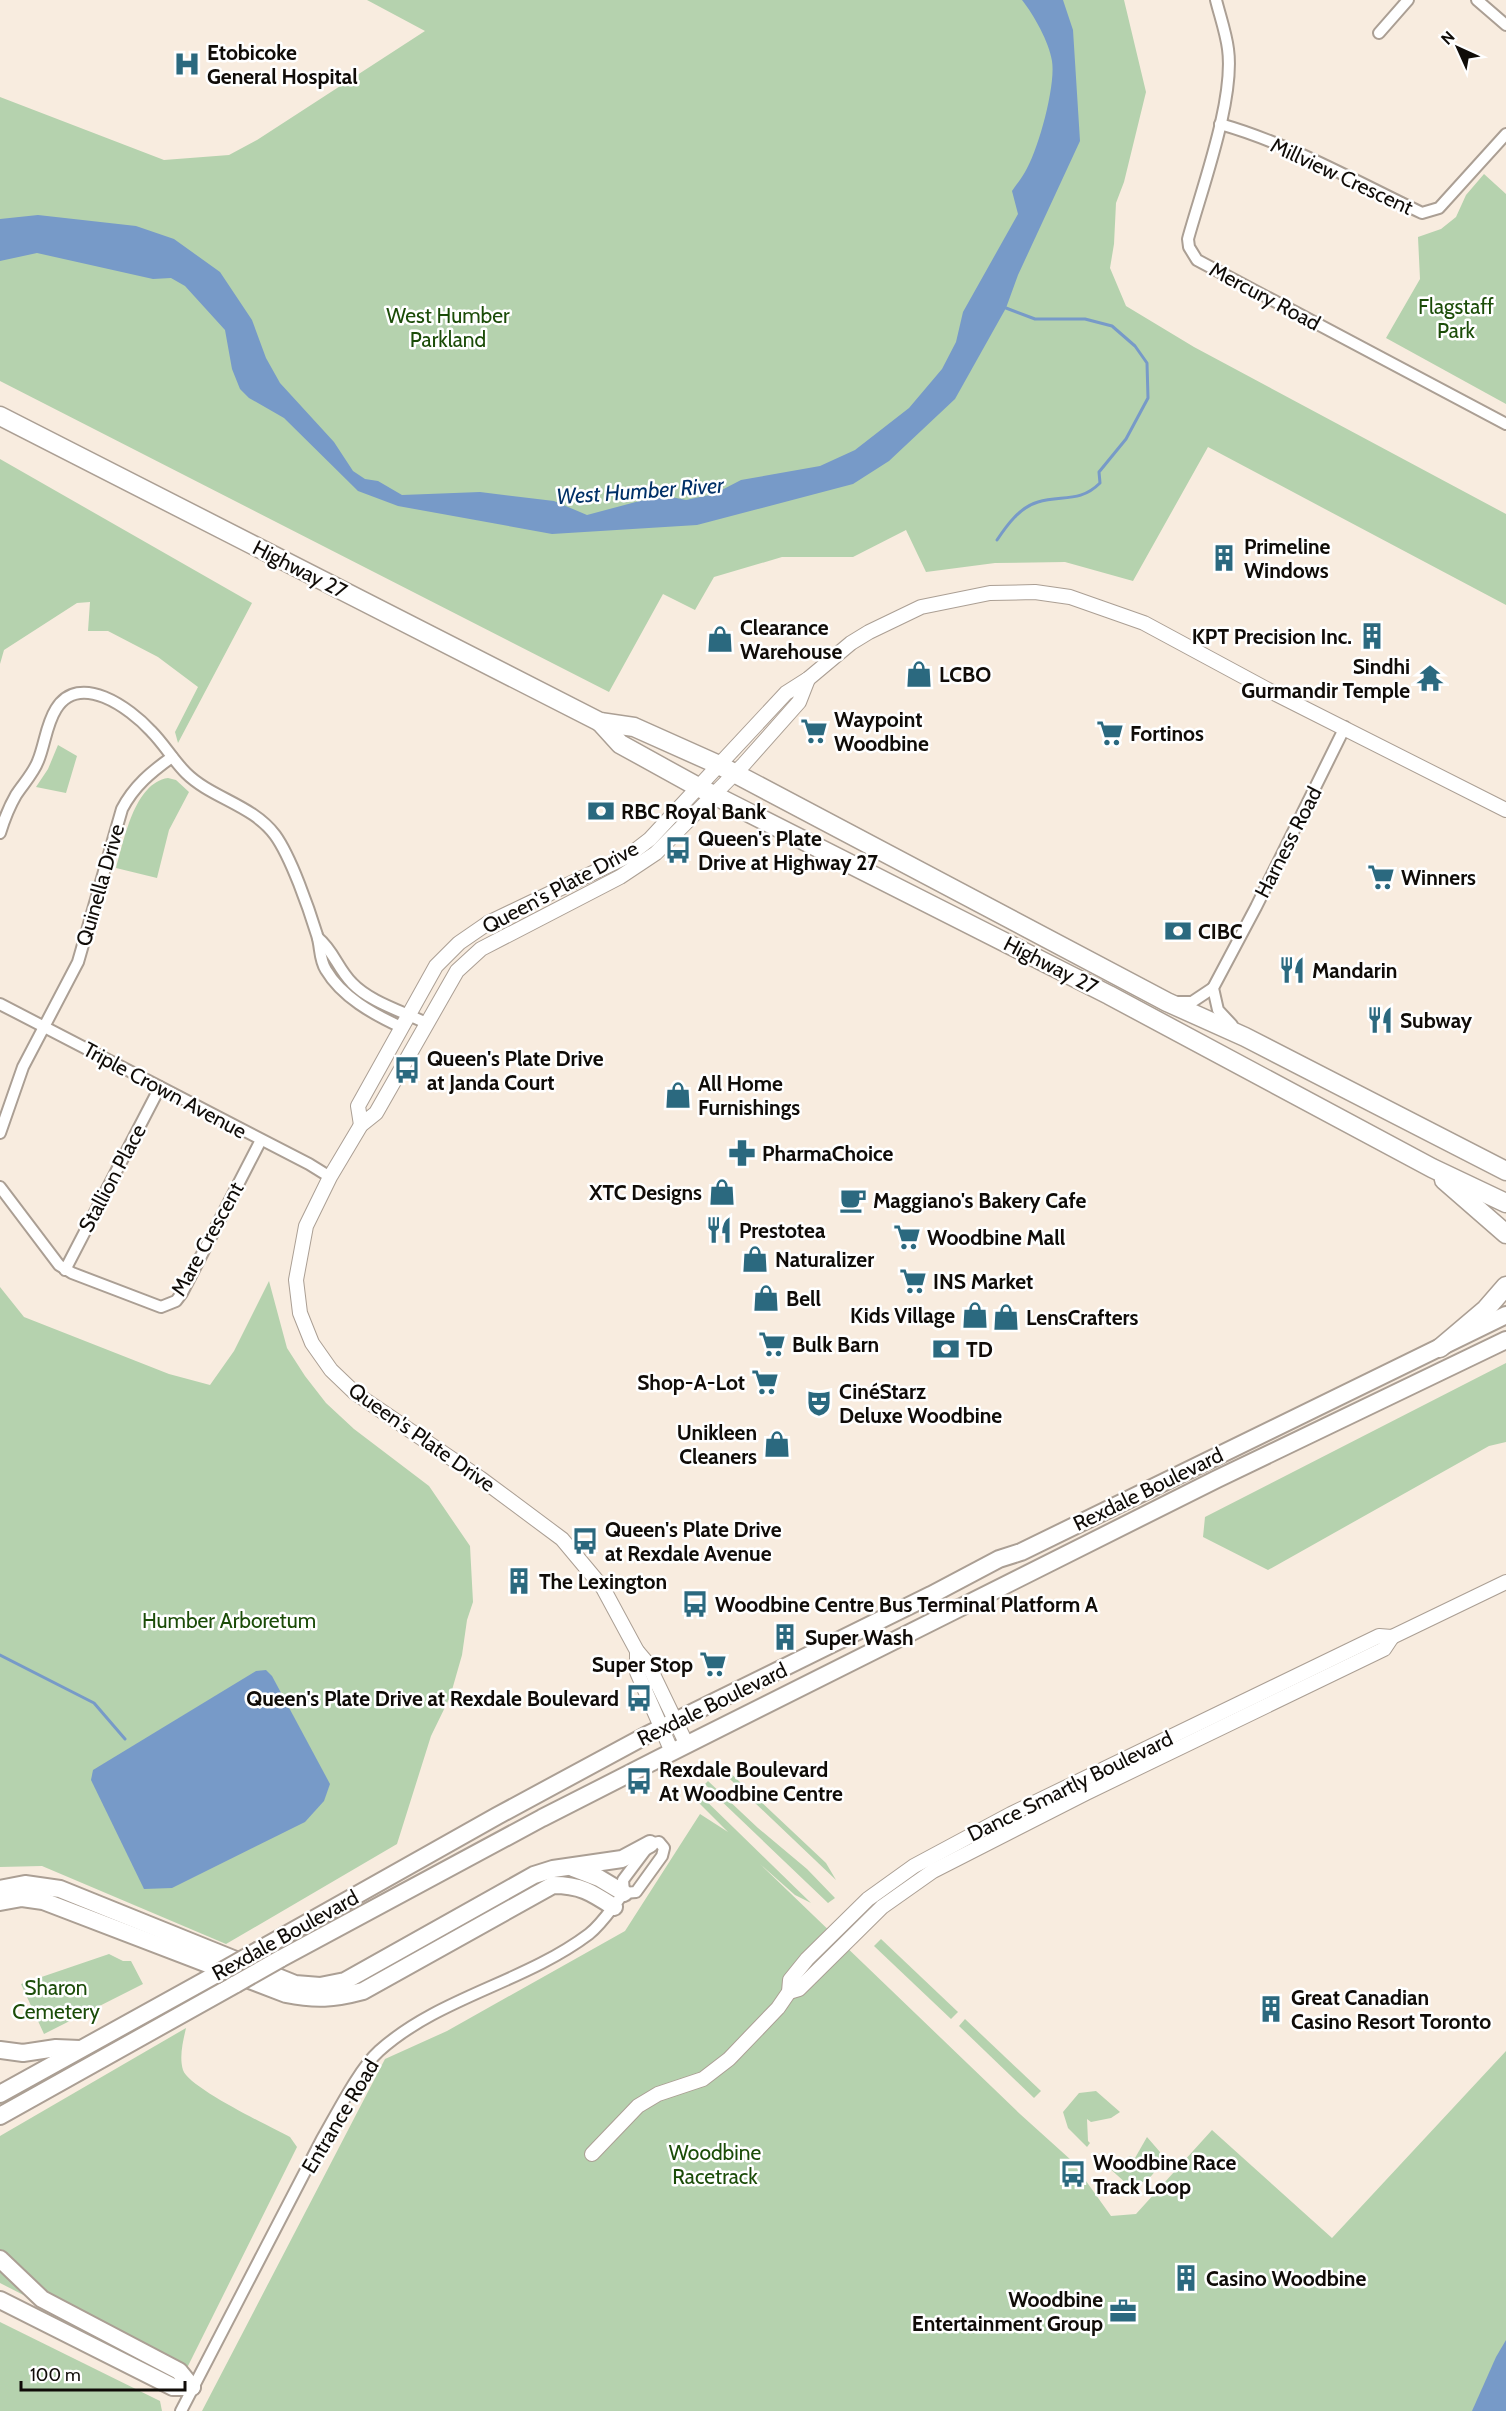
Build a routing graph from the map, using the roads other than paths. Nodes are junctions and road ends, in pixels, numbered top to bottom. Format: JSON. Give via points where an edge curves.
{"nodes":[{"id":1,"x":1216,"y":0,"type":"edge"},
{"id":2,"x":1408,"y":0,"type":"edge"},
{"id":3,"x":1477,"y":0,"type":"edge"},
{"id":4,"x":1506,"y":25,"type":"edge"},
{"id":5,"x":1379,"y":33,"type":"dead end"},
{"id":6,"x":1220,"y":124,"type":"junction"},
{"id":7,"x":1506,"y":134,"type":"edge"},
{"id":8,"x":0,"y":416,"type":"edge"},
{"id":9,"x":1506,"y":424,"type":"edge"},
{"id":10,"x":600,"y":722,"type":"junction"},
{"id":11,"x":1345,"y":727,"type":"junction"},
{"id":12,"x":172,"y":757,"type":"junction"},
{"id":13,"x":726,"y":769,"type":"junction"},
{"id":14,"x":706,"y":791,"type":"junction"},
{"id":15,"x":1506,"y":810,"type":"edge"},
{"id":16,"x":0,"y":833,"type":"edge"},
{"id":17,"x":547,"y":896,"type":"junction"},
{"id":18,"x":555,"y":911,"type":"junction"},
{"id":19,"x":318,"y":938,"type":"junction"},
{"id":20,"x":1213,"y":988,"type":"junction"},
{"id":21,"x":1167,"y":1002,"type":"junction"},
{"id":22,"x":0,"y":1004,"type":"edge"},
{"id":23,"x":408,"y":1015,"type":"junction"},
{"id":24,"x":426,"y":1023,"type":"junction"},
{"id":25,"x":44,"y":1026,"type":"junction"},
{"id":26,"x":401,"y":1027,"type":"junction"},
{"id":27,"x":1245,"y":1037,"type":"junction"},
{"id":28,"x":160,"y":1087,"type":"junction"},
{"id":29,"x":361,"y":1125,"type":"junction"},
{"id":30,"x":0,"y":1133,"type":"edge"},
{"id":31,"x":261,"y":1140,"type":"junction"},
{"id":32,"x":1501,"y":1167,"type":"edge"},
{"id":33,"x":1432,"y":1168,"type":"junction"},
{"id":34,"x":330,"y":1177,"type":"junction"},
{"id":35,"x":0,"y":1187,"type":"edge"},
{"id":36,"x":1506,"y":1203,"type":"edge"},
{"id":37,"x":1506,"y":1234,"type":"edge"},
{"id":38,"x":65,"y":1270,"type":"junction"},
{"id":39,"x":1506,"y":1286,"type":"edge"},
{"id":40,"x":1506,"y":1315,"type":"edge"},
{"id":41,"x":1506,"y":1340,"type":"edge"},
{"id":42,"x":1440,"y":1348,"type":"junction"},
{"id":43,"x":1506,"y":1582,"type":"edge"},
{"id":44,"x":669,"y":1725,"type":"junction"},
{"id":45,"x":679,"y":1748,"type":"junction"},
{"id":46,"x":497,"y":1816,"type":"junction"},
{"id":47,"x":506,"y":1837,"type":"junction"},
{"id":48,"x":650,"y":1844,"type":"junction"},
{"id":49,"x":573,"y":1868,"type":"junction"},
{"id":50,"x":0,"y":1889,"type":"edge"},
{"id":51,"x":624,"y":1893,"type":"junction"},
{"id":52,"x":0,"y":1902,"type":"edge"},
{"id":53,"x":614,"y":1906,"type":"junction"},
{"id":54,"x":81,"y":2049,"type":"junction"},
{"id":55,"x":0,"y":2050,"type":"edge"},
{"id":56,"x":0,"y":2094,"type":"edge"},
{"id":57,"x":0,"y":2115,"type":"edge"},
{"id":58,"x":592,"y":2154,"type":"dead end"},
{"id":59,"x":0,"y":2259,"type":"edge"},
{"id":60,"x":0,"y":2300,"type":"edge"},
{"id":61,"x":192,"y":2387,"type":"junction"},
{"id":62,"x":181,"y":2411,"type":"edge"}],
"edges":[{"from":1,"to":6,"type":"street","name":"Mercury Road","via":[[1228,50]]},
{"from":2,"to":5,"type":"street"},
{"from":3,"to":4,"type":"street"},
{"from":6,"to":7,"type":"street","name":"Millview Crescent","via":[[1299,154],[1422,213],[1438,208]]},
{"from":6,"to":9,"type":"street","name":"Mercury Road","via":[[1188,238],[1197,260]]},
{"from":8,"to":10,"type":"main road","name":"Highway 27"},
{"from":10,"to":13,"type":"main road","name":"Highway 27","via":[[634,727]]},
{"from":10,"to":14,"type":"main road","name":"Highway 27","via":[[620,744]]},
{"from":11,"to":13,"type":"street","name":"Queen's Plate Drive","via":[[1144,623],[1070,597],[1035,592],[990,593],[921,607],[860,638],[808,679],[799,702]]},
{"from":11,"to":15,"type":"street","name":"Queen's Plate Drive"},
{"from":11,"to":20,"type":"street","name":"Harness Road"},
{"from":12,"to":16,"type":"street","via":[[150,729],[121,707],[95,693],[73,695],[55,710],[38,762],[15,796]]},
{"from":12,"to":19,"type":"street","via":[[200,785],[258,819],[275,836],[287,856]]},
{"from":12,"to":25,"type":"street","name":"Quinella Drive","via":[[142,780],[122,809],[78,962]]},
{"from":13,"to":14,"type":"street","name":"Queen's Plate Drive"},
{"from":13,"to":21,"type":"main road","name":"Highway 27"},
{"from":14,"to":17,"type":"street","name":"Queen's Plate Drive","via":[[628,856]]},
{"from":14,"to":18,"type":"street","name":"Queen's Plate Drive","via":[[656,853]]},
{"from":14,"to":33,"type":"main road","name":"Highway 27","via":[[1099,989]]},
{"from":17,"to":18,"type":"street"},
{"from":17,"to":23,"type":"street","name":"Queen's Plate Drive","via":[[488,923],[459,943],[436,966]]},
{"from":18,"to":24,"type":"street","name":"Queen's Plate Drive","via":[[482,950],[465,964]]},
{"from":19,"to":23,"type":"street","via":[[328,945],[345,975],[363,992]]},
{"from":19,"to":26,"type":"street","via":[[326,970],[348,996]]},
{"from":20,"to":21,"type":"street","via":[[1192,1002]]},
{"from":20,"to":27,"type":"street","via":[[1218,1010]]},
{"from":21,"to":27,"type":"main road","name":"Highway 27"},
{"from":22,"to":25,"type":"street","name":"Triple Crown Avenue"},
{"from":23,"to":24,"type":"street"},
{"from":23,"to":26,"type":"street","name":"Queen's Plate Drive"},
{"from":24,"to":29,"type":"street","name":"Queen's Plate Drive","via":[[376,1113]]},
{"from":25,"to":28,"type":"street","name":"Triple Crown Avenue"},
{"from":25,"to":30,"type":"street","via":[[20,1076]]},
{"from":26,"to":29,"type":"street","name":"Queen's Plate Drive","via":[[357,1106]]},
{"from":27,"to":32,"type":"main road","name":"Highway 27"},
{"from":28,"to":31,"type":"street","name":"Triple Crown Avenue"},
{"from":28,"to":38,"type":"street","name":"Stallion Place"},
{"from":29,"to":34,"type":"street","name":"Queen's Plate Drive"},
{"from":31,"to":34,"type":"street","name":"Triple Crown Avenue"},
{"from":31,"to":38,"type":"street","name":"Mare Crescent","via":[[176,1301],[161,1307]]},
{"from":33,"to":36,"type":"main road","name":"Highway 27"},
{"from":33,"to":37,"type":"main road","via":[[1451,1189]]},
{"from":34,"to":44,"type":"street","name":"Queen's Plate Drive","via":[[306,1226],[296,1280],[300,1313],[312,1343],[331,1370],[355,1393],[562,1539],[598,1580],[648,1664]]},
{"from":35,"to":38,"type":"street","name":"Mare Crescent","via":[[52,1259]]},
{"from":39,"to":42,"type":"main road","via":[[1486,1309]]},
{"from":40,"to":42,"type":"main road","name":"Rexdale Boulevard"},
{"from":41,"to":45,"type":"main road","name":"Rexdale Boulevard","via":[[1217,1479]]},
{"from":42,"to":44,"type":"main road","name":"Rexdale Boulevard","via":[[1021,1552],[999,1559]]},
{"from":43,"to":58,"type":"street","name":"Dance Smartly Boulevard","via":[[1392,1637],[1384,1649],[1086,1793],[933,1872],[884,1906],[799,1989],[789,1992],[715,2071],[638,2106]]},
{"from":44,"to":45,"type":"street","name":"Queen's Plate Drive"},
{"from":44,"to":46,"type":"main road","name":"Rexdale Boulevard"},
{"from":45,"to":47,"type":"main road","name":"Rexdale Boulevard"},
{"from":46,"to":47,"type":"main road"},
{"from":46,"to":54,"type":"main road","name":"Rexdale Boulevard","bridge":true},
{"from":47,"to":57,"type":"main road","name":"Rexdale Boulevard","bridge":true},
{"from":48,"to":49,"type":"main road","via":[[622,1859]]},
{"from":48,"to":51,"type":"street","name":"Entrance Road","via":[[623,1880]]},
{"from":48,"to":51,"type":"street","name":"Entrance Road","via":[[662,1844],[662,1856],[636,1892]]},
{"from":49,"to":50,"type":"main road","via":[[534,1875],[345,1981],[320,1986],[295,1984],[60,1888],[25,1884]]},
{"from":49,"to":51,"type":"main road"},
{"from":51,"to":53,"type":"street","name":"Entrance Road"},
{"from":52,"to":53,"type":"main road","via":[[22,1898],[43,1901],[286,1994],[313,2000],[363,1991],[553,1884],[586,1889]]},
{"from":53,"to":61,"type":"street","name":"Entrance Road","via":[[590,1933],[546,1961],[406,2028],[376,2053],[322,2139]]},
{"from":54,"to":55,"type":"main road","via":[[23,2053]]},
{"from":54,"to":56,"type":"main road","name":"Rexdale Boulevard"},
{"from":59,"to":61,"type":"main road","via":[[42,2300],[179,2371]]},
{"from":60,"to":61,"type":"main road","via":[[173,2386]]},
{"from":61,"to":62,"type":"street","name":"Entrance Road"}]}
